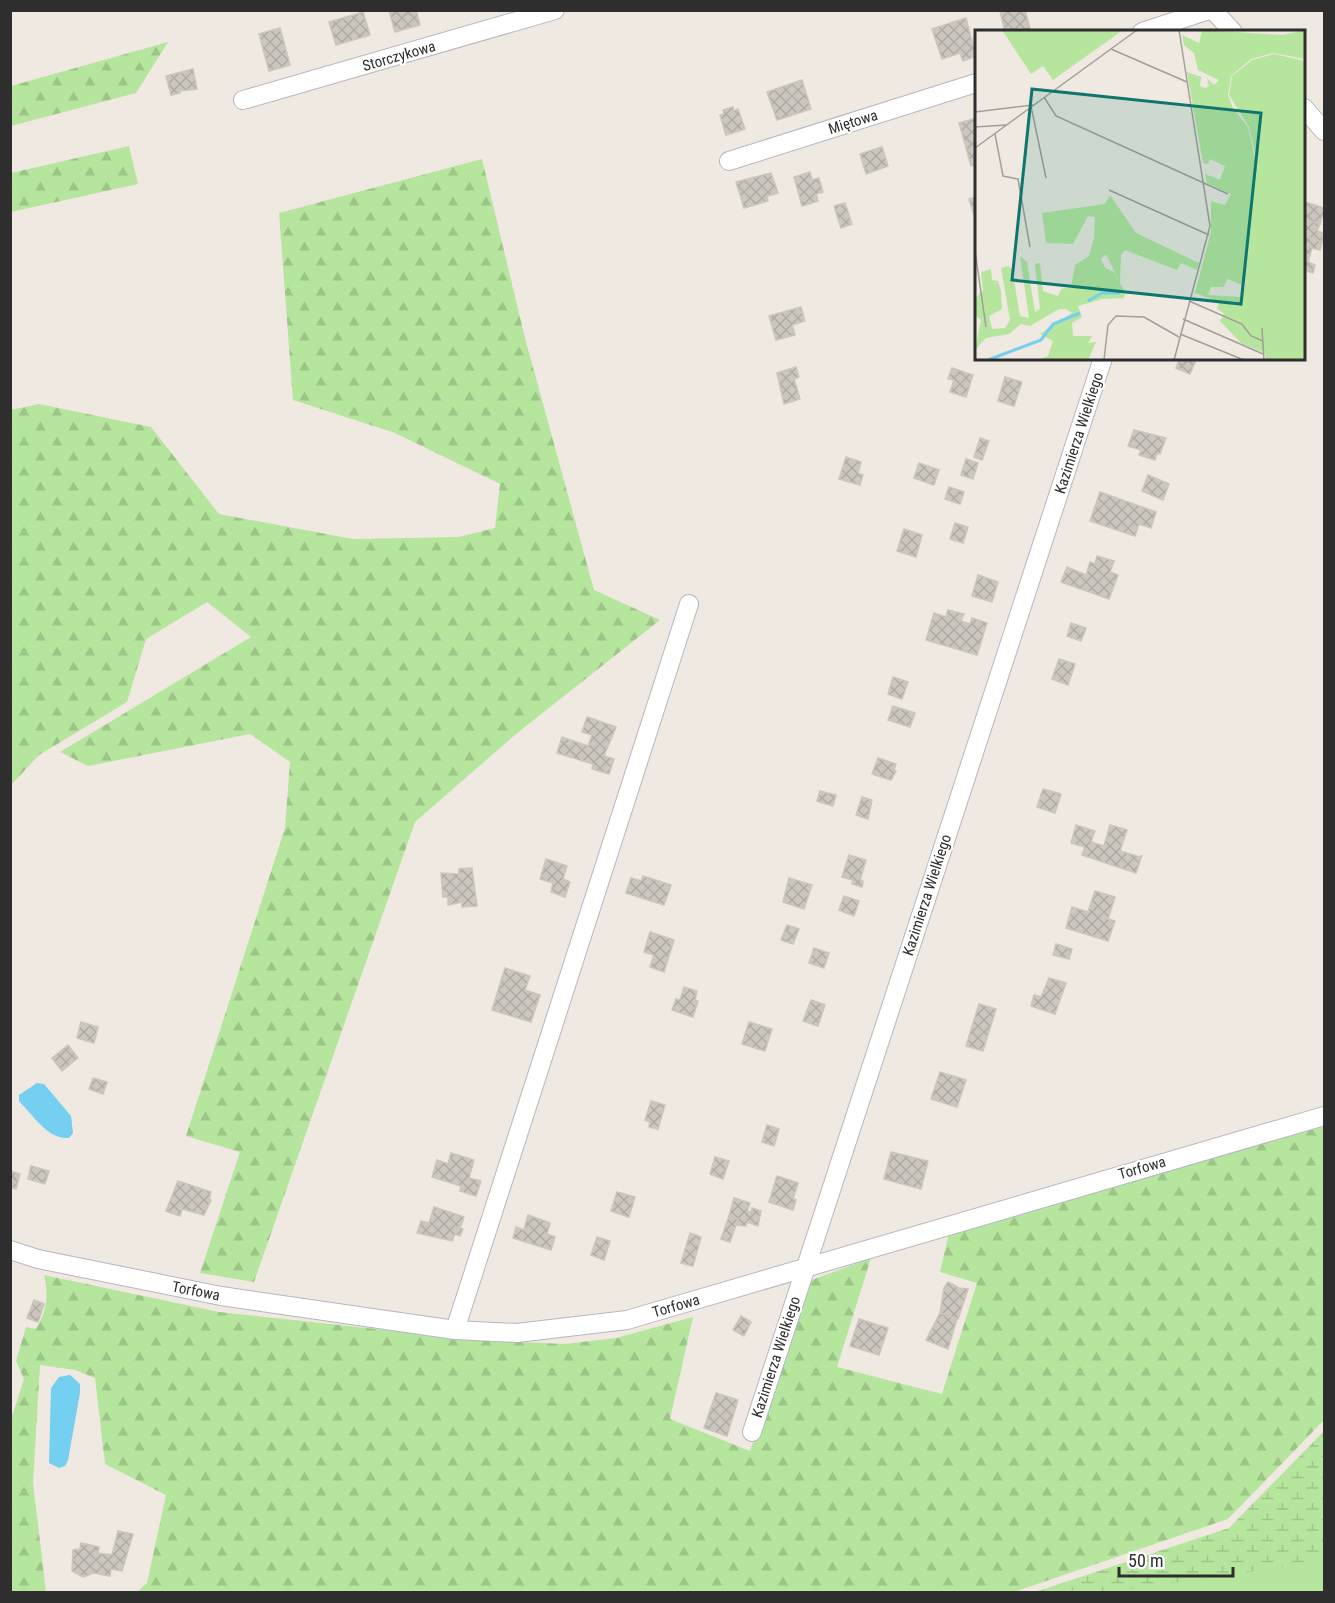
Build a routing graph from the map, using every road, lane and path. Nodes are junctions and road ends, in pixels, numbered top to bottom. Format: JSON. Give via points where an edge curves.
{"nodes":[{"id":1,"x":555,"y":10,"type":"edge"},
{"id":2,"x":1220,"y":17,"type":"edge"},
{"id":3,"x":1152,"y":30,"type":"edge"},
{"id":4,"x":975,"y":84,"type":"edge"},
{"id":5,"x":243,"y":100,"type":"dead end"},
{"id":6,"x":1305,"y":109,"type":"edge"},
{"id":7,"x":1324,"y":131,"type":"edge"},
{"id":8,"x":729,"y":161,"type":"dead end"},
{"id":9,"x":1102,"y":360,"type":"edge"},
{"id":10,"x":689,"y":604,"type":"dead end"},
{"id":11,"x":1324,"y":1116,"type":"edge"},
{"id":12,"x":10,"y":1250,"type":"edge"},
{"id":13,"x":805,"y":1269,"type":"junction"},
{"id":14,"x":455,"y":1330,"type":"junction"},
{"id":15,"x":752,"y":1432,"type":"dead end"}],
"edges":[{"from":1,"to":5,"type":"street","name":"Storczykowa"},
{"from":2,"to":3,"type":"street"},
{"from":4,"to":8,"type":"street","name":"Miętowa"},
{"from":6,"to":7,"type":"street"},
{"from":9,"to":13,"type":"street","name":"Kazimierza Wielkiego"},
{"from":10,"to":14,"type":"street"},
{"from":11,"to":13,"type":"street","name":"Torfowa"},
{"from":12,"to":14,"type":"street","name":"Torfowa","via":[[220,1296]]},
{"from":13,"to":14,"type":"street","name":"Torfowa","via":[[627,1320],[517,1333]]},
{"from":13,"to":15,"type":"street","name":"Kazimierza Wielkiego"}]}
